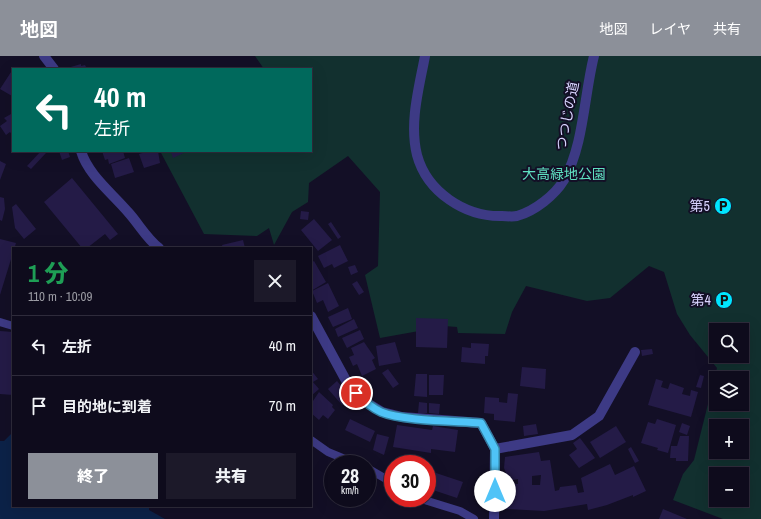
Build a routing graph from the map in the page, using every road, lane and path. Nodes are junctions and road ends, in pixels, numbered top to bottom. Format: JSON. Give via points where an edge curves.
{"nodes":[{"id":1,"x":44,"y":56,"type":"edge"},
{"id":2,"x":425,"y":56,"type":"edge"},
{"id":3,"x":594,"y":56,"type":"edge"},
{"id":4,"x":53,"y":68,"type":"edge"},
{"id":5,"x":81,"y":152,"type":"edge"},
{"id":6,"x":158,"y":247,"type":"edge"},
{"id":7,"x":312,"y":318,"type":"edge"},
{"id":8,"x":0,"y":322,"type":"edge"},
{"id":9,"x":12,"y":326,"type":"edge"},
{"id":10,"x":635,"y":352,"type":"dead end"},
{"id":11,"x":312,"y":441,"type":"edge"},
{"id":12,"x":495,"y":449,"type":"junction"},
{"id":13,"x":335,"y":455,"type":"edge"},
{"id":14,"x":436,"y":504,"type":"edge"},
{"id":15,"x":474,"y":519,"type":"edge"},
{"id":16,"x":494,"y":519,"type":"edge"}],
"edges":[{"from":1,"to":4,"type":"street"},
{"from":2,"to":3,"type":"street","name":"つつじの道","via":[[413,138],[418,157],[428,178],[441,194],[479,215],[498,216],[517,216],[534,208],[552,196],[564,181],[573,163]]},
{"from":5,"to":6,"type":"street","via":[[94,174]]},
{"from":7,"to":12,"type":"street","via":[[349,386],[364,401],[382,412],[402,417],[481,423]]},
{"from":8,"to":9,"type":"lane"},
{"from":10,"to":12,"type":"street","via":[[599,416],[572,435]]},
{"from":11,"to":13,"type":"lane"},
{"from":12,"to":16,"type":"street"},
{"from":14,"to":15,"type":"lane","via":[[460,511]]}]}
